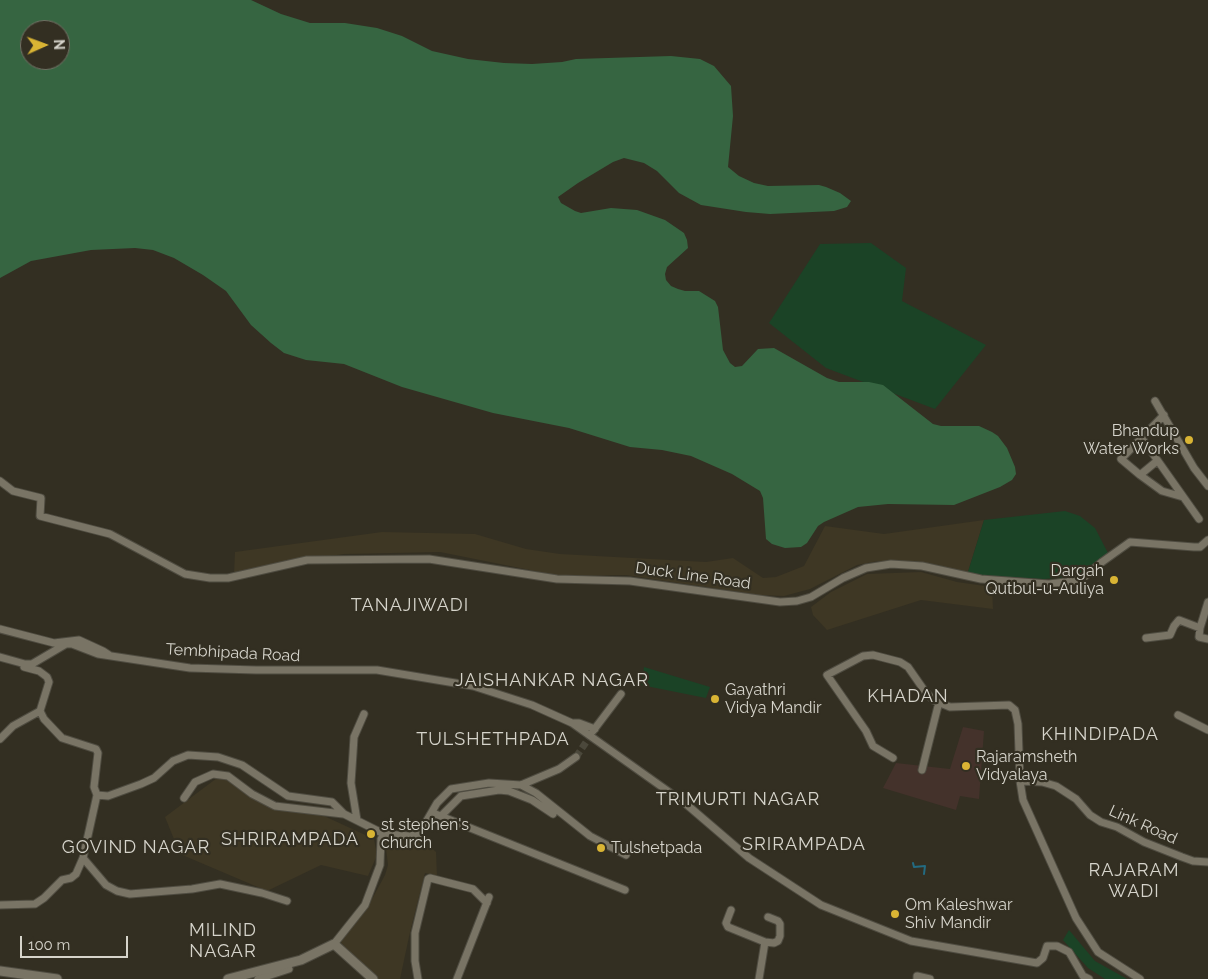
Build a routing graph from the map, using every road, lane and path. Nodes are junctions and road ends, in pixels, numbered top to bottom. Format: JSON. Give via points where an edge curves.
{"nodes":[{"id":1,"x":1155,"y":401,"type":"dead end"},
{"id":2,"x":1164,"y":415,"type":"junction"},
{"id":3,"x":1141,"y":437,"type":"junction"},
{"id":4,"x":1157,"y":461,"type":"junction"},
{"id":5,"x":1140,"y":475,"type":"junction"},
{"id":6,"x":0,"y":482,"type":"edge"},
{"id":7,"x":1208,"y":486,"type":"edge"},
{"id":8,"x":1183,"y":497,"type":"junction"},
{"id":9,"x":1199,"y":519,"type":"dead end"},
{"id":10,"x":1208,"y":540,"type":"edge"},
{"id":11,"x":1208,"y":602,"type":"edge"},
{"id":12,"x":1200,"y":628,"type":"junction"},
{"id":13,"x":0,"y":629,"type":"edge"},
{"id":14,"x":1146,"y":638,"type":"dead end"},
{"id":15,"x":1208,"y":639,"type":"edge"},
{"id":16,"x":109,"y":656,"type":"junction"},
{"id":17,"x":0,"y":658,"type":"edge"},
{"id":18,"x":621,"y":694,"type":"dead end"},
{"id":19,"x":939,"y":702,"type":"junction"},
{"id":20,"x":40,"y":711,"type":"junction"},
{"id":21,"x":364,"y":714,"type":"dead end"},
{"id":22,"x":1178,"y":715,"type":"dead end"},
{"id":23,"x":572,"y":723,"type":"junction"},
{"id":24,"x":1208,"y":730,"type":"edge"},
{"id":25,"x":0,"y":740,"type":"edge"},
{"id":26,"x":576,"y":757,"type":"tunnel mouth"},
{"id":27,"x":893,"y":758,"type":"dead end"},
{"id":28,"x":922,"y":770,"type":"dead end"},
{"id":29,"x":1020,"y":781,"type":"junction"},
{"id":30,"x":521,"y":786,"type":"junction"},
{"id":31,"x":97,"y":795,"type":"junction"},
{"id":32,"x":184,"y":798,"type":"dead end"},
{"id":33,"x":433,"y":813,"type":"junction"},
{"id":34,"x":344,"y":814,"type":"junction"},
{"id":35,"x":552,"y":814,"type":"dead end"},
{"id":36,"x":441,"y":816,"type":"junction"},
{"id":37,"x":356,"y":820,"type":"junction"},
{"id":38,"x":384,"y":834,"type":"junction"},
{"id":39,"x":626,"y":855,"type":"dead end"},
{"id":40,"x":83,"y":858,"type":"junction"},
{"id":41,"x":1208,"y":862,"type":"edge"},
{"id":42,"x":625,"y":890,"type":"dead end"},
{"id":43,"x":286,"y":901,"type":"dead end"},
{"id":44,"x":0,"y":905,"type":"edge"},
{"id":45,"x":732,"y":910,"type":"dead end"},
{"id":46,"x":768,"y":916,"type":"dead end"},
{"id":47,"x":765,"y":942,"type":"junction"},
{"id":48,"x":334,"y":944,"type":"junction"},
{"id":49,"x":289,"y":969,"type":"dead end"},
{"id":50,"x":278,"y":970,"type":"junction"},
{"id":51,"x":0,"y":971,"type":"edge"},
{"id":52,"x":57,"y":979,"type":"edge"},
{"id":53,"x":228,"y":979,"type":"edge"},
{"id":54,"x":258,"y":979,"type":"edge"},
{"id":55,"x":286,"y":979,"type":"edge"},
{"id":56,"x":373,"y":979,"type":"edge"},
{"id":57,"x":418,"y":979,"type":"edge"},
{"id":58,"x":457,"y":979,"type":"edge"},
{"id":59,"x":759,"y":979,"type":"edge"},
{"id":60,"x":917,"y":979,"type":"edge"},
{"id":61,"x":930,"y":979,"type":"edge"},
{"id":62,"x":1089,"y":979,"type":"edge"},
{"id":63,"x":1140,"y":979,"type":"edge"}],
"edges":[{"from":1,"to":2,"type":"street"},
{"from":2,"to":3,"type":"street"},
{"from":2,"to":7,"type":"street"},
{"from":3,"to":4,"type":"street"},
{"from":3,"to":5,"type":"street","via":[[1121,459]]},
{"from":4,"to":5,"type":"street"},
{"from":4,"to":8,"type":"street"},
{"from":5,"to":8,"type":"street","via":[[1162,491]]},
{"from":6,"to":10,"type":"street","name":"Duck Line Road","via":[[13,491],[41,498],[40,516],[110,534],[185,574],[210,578],[228,578],[307,560],[429,559],[557,579],[630,581],[780,602],[811,597],[866,568],[891,564],[922,566],[981,579],[1049,584],[1084,577],[1130,542],[1200,547]]},
{"from":8,"to":9,"type":"street"},
{"from":11,"to":12,"type":"street"},
{"from":12,"to":14,"type":"street","via":[[1179,620],[1170,634]]},
{"from":12,"to":15,"type":"street","via":[[1199,637]]},
{"from":13,"to":16,"type":"street","via":[[54,643],[79,640]]},
{"from":16,"to":17,"type":"street","name":"Tembhipada Road","via":[[66,644],[32,664]]},
{"from":16,"to":23,"type":"street","name":"Tembhipada Road","via":[[190,668],[377,670],[473,686]]},
{"from":17,"to":20,"type":"street","via":[[39,671],[47,677],[49,682]]},
{"from":18,"to":23,"type":"street","via":[[594,730]]},
{"from":19,"to":27,"type":"street","via":[[924,690],[908,667],[873,654],[827,675],[866,730],[873,746]]},
{"from":19,"to":28,"type":"street"},
{"from":19,"to":29,"type":"street","via":[[950,707],[1009,706],[1015,710]]},
{"from":20,"to":25,"type":"street","via":[[13,726]]},
{"from":20,"to":31,"type":"street","via":[[44,720],[62,738],[96,749],[94,787]]},
{"from":21,"to":37,"type":"street","via":[[354,737],[351,783]]},
{"from":22,"to":24,"type":"street"},
{"from":23,"to":62,"type":"street","via":[[686,804],[749,858],[821,905],[911,941],[1037,963],[1043,958],[1047,946],[1057,946],[1069,952],[1083,976]]},
{"from":26,"to":30,"type":"street","via":[[559,769]]},
{"from":29,"to":41,"type":"street","name":"Link Road","via":[[1056,786],[1101,822],[1182,857]]},
{"from":29,"to":63,"type":"street","via":[[1031,820],[1076,918],[1098,952]]},
{"from":30,"to":33,"type":"street","via":[[489,783],[452,789]]},
{"from":30,"to":39,"type":"street","via":[[536,793],[590,836]]},
{"from":31,"to":34,"type":"street","via":[[108,796],[148,781],[173,761],[188,755],[218,757],[242,765],[282,794],[332,802]]},
{"from":31,"to":40,"type":"street"},
{"from":32,"to":34,"type":"street","via":[[195,782],[213,774],[228,776],[274,806]]},
{"from":33,"to":36,"type":"street"},
{"from":33,"to":38,"type":"street","via":[[419,834]]},
{"from":34,"to":37,"type":"street"},
{"from":35,"to":36,"type":"street","via":[[532,800],[499,790],[460,796]]},
{"from":36,"to":42,"type":"street"},
{"from":37,"to":38,"type":"street"},
{"from":38,"to":48,"type":"street","via":[[380,865],[365,905]]},
{"from":40,"to":43,"type":"street","via":[[106,884],[130,894],[220,884]]},
{"from":40,"to":44,"type":"street","via":[[76,874],[62,880],[35,904]]},
{"from":45,"to":47,"type":"street","via":[[726,923],[728,927]]},
{"from":46,"to":47,"type":"street","via":[[780,924],[780,936],[774,943]]},
{"from":47,"to":59,"type":"street"},
{"from":48,"to":50,"type":"street"},
{"from":48,"to":56,"type":"street"},
{"from":49,"to":50,"type":"street"},
{"from":50,"to":53,"type":"street"},
{"from":50,"to":54,"type":"street"},
{"from":50,"to":55,"type":"street"},
{"from":51,"to":52,"type":"street"},
{"from":57,"to":58,"type":"street","via":[[415,933],[430,878],[473,890],[488,900]]},
{"from":60,"to":61,"type":"street","via":[[917,976]]}]}
